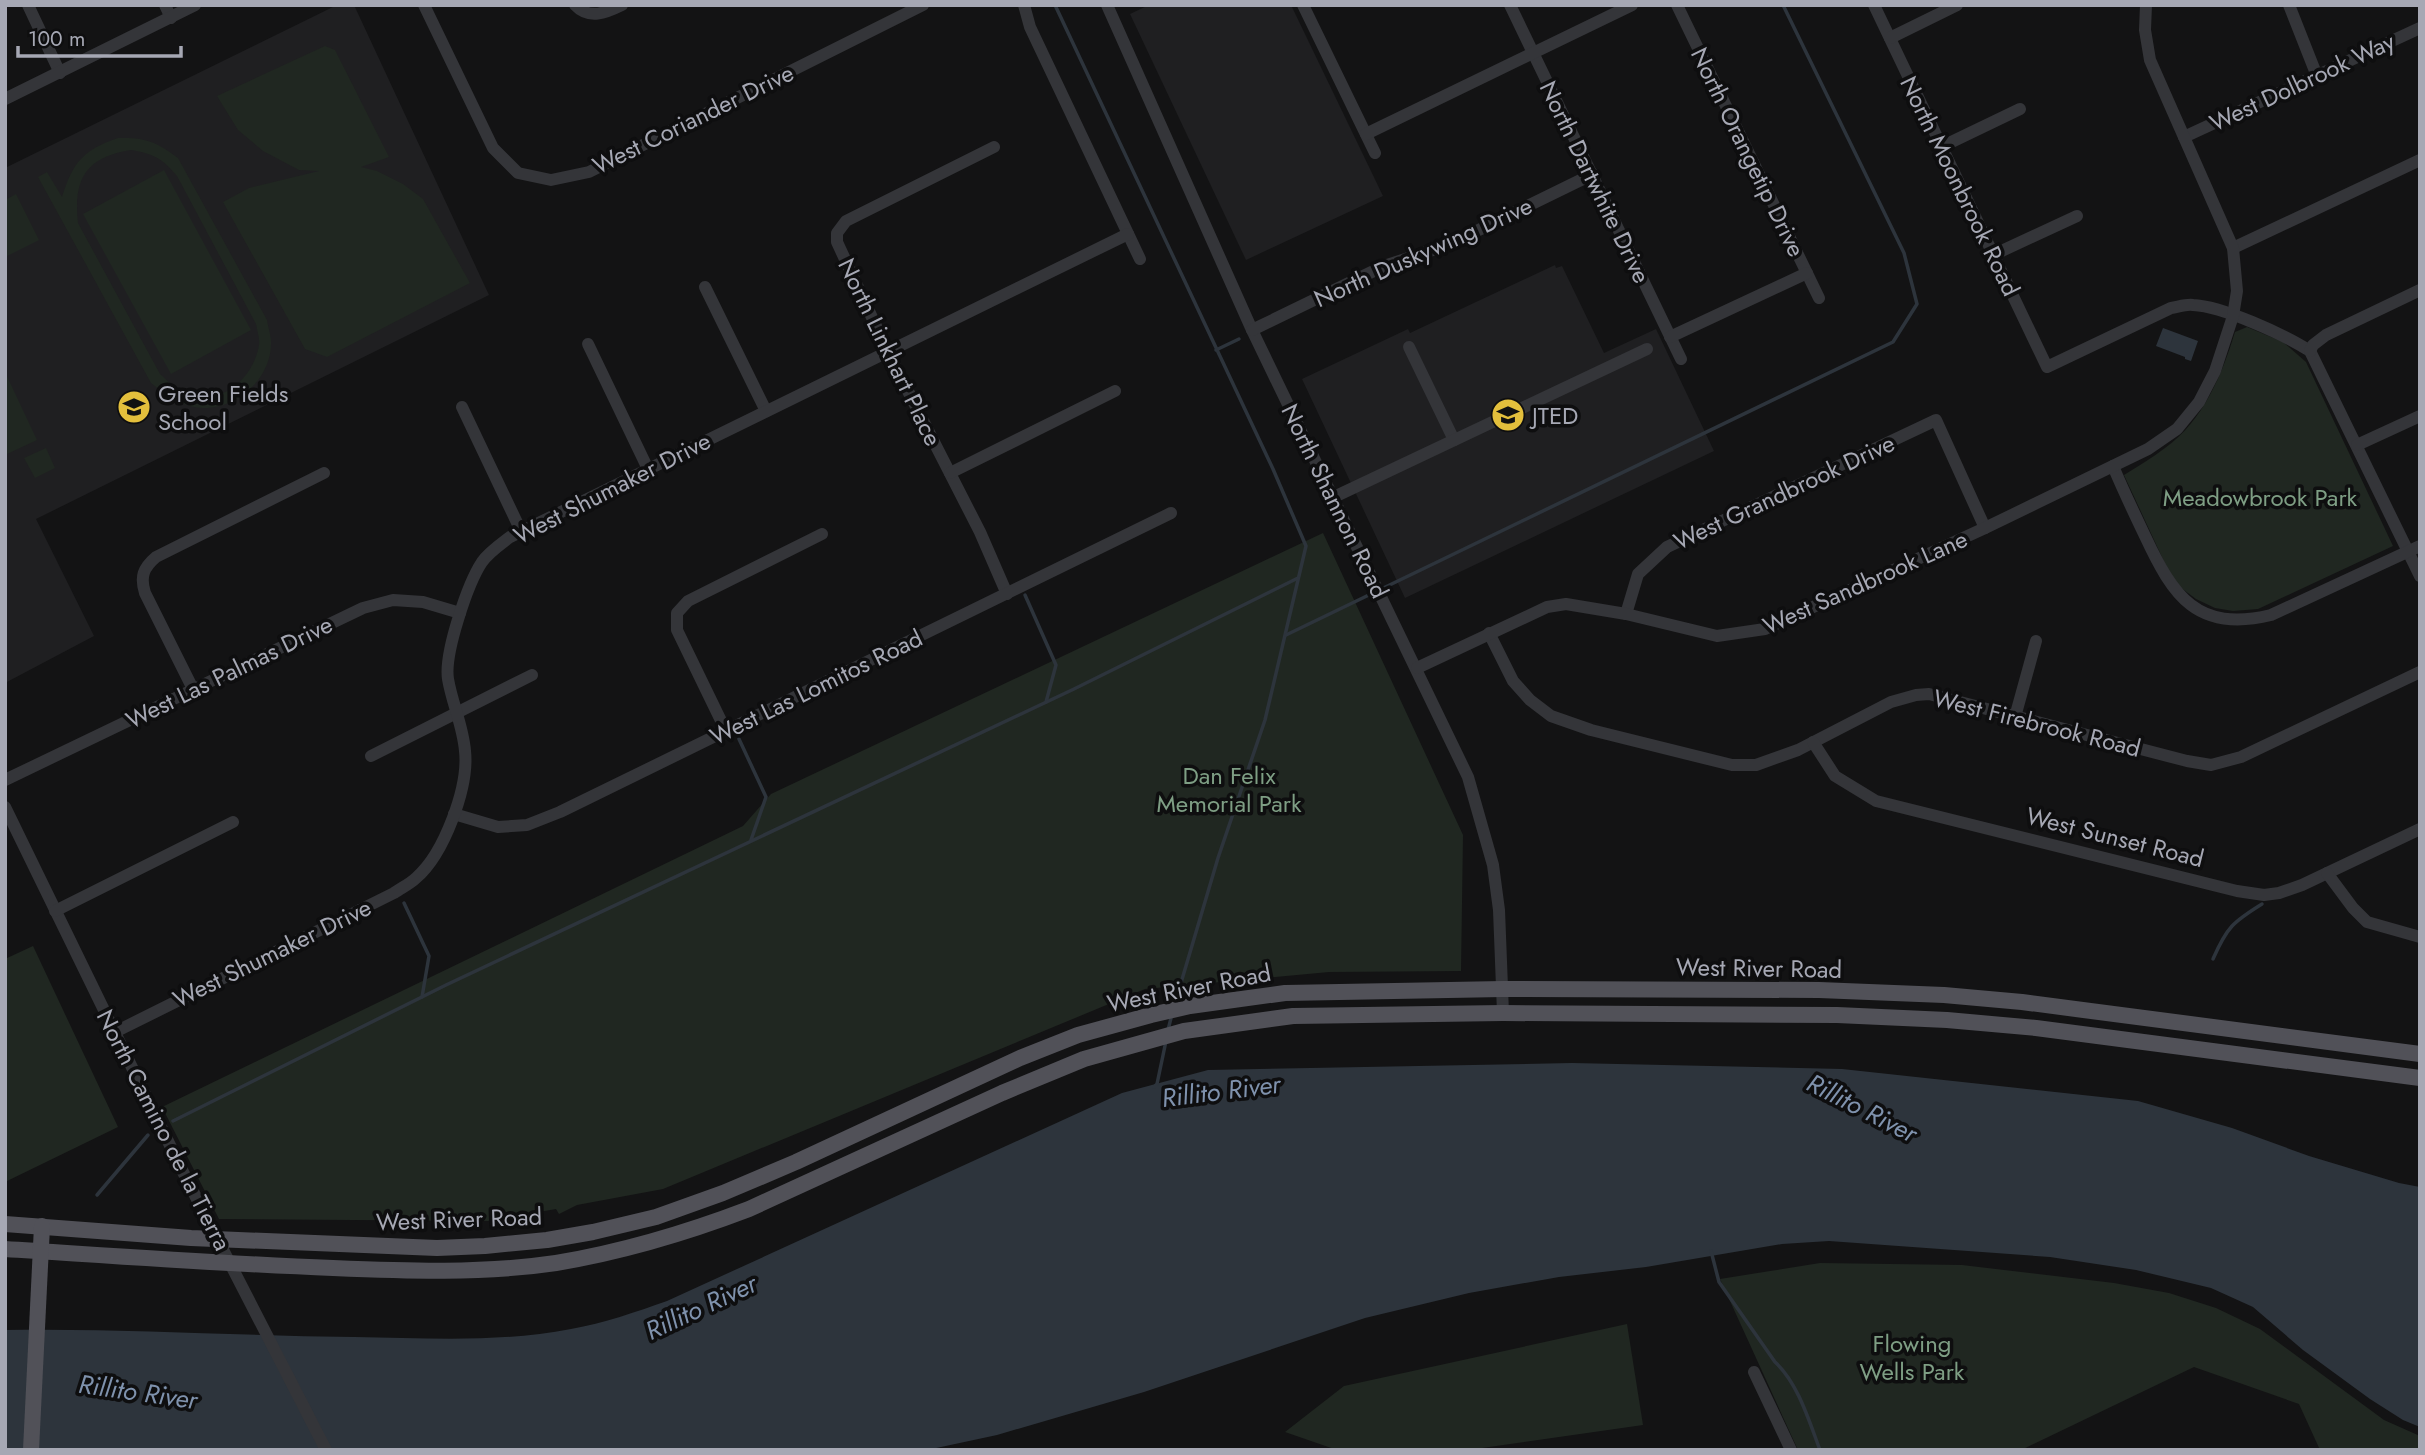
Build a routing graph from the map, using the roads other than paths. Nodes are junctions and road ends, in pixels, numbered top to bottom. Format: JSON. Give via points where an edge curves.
{"nodes":[{"id":1,"x":28,"y":5,"type":"edge"},
{"id":2,"x":164,"y":5,"type":"edge"},
{"id":3,"x":195,"y":5,"type":"edge"},
{"id":4,"x":424,"y":5,"type":"edge"},
{"id":5,"x":622,"y":5,"type":"edge"},
{"id":6,"x":923,"y":5,"type":"edge"},
{"id":7,"x":1024,"y":5,"type":"edge"},
{"id":8,"x":1107,"y":5,"type":"edge"},
{"id":9,"x":1510,"y":5,"type":"edge"},
{"id":10,"x":1632,"y":5,"type":"edge"},
{"id":11,"x":1677,"y":5,"type":"edge"},
{"id":12,"x":1874,"y":5,"type":"edge"},
{"id":13,"x":1957,"y":5,"type":"edge"},
{"id":14,"x":2146,"y":5,"type":"edge"},
{"id":15,"x":2289,"y":5,"type":"edge"},
{"id":16,"x":1306,"y":6,"type":"edge"},
{"id":17,"x":581,"y":12,"type":"edge"},
{"id":18,"x":171,"y":18,"type":"junction"},
{"id":19,"x":2420,"y":27,"type":"edge"},
{"id":20,"x":1890,"y":38,"type":"junction"},
{"id":21,"x":1533,"y":53,"type":"junction"},
{"id":22,"x":60,"y":73,"type":"junction"},
{"id":23,"x":2317,"y":76,"type":"junction"},
{"id":24,"x":5,"y":99,"type":"edge"},
{"id":25,"x":2020,"y":109,"type":"dead end"},
{"id":26,"x":1366,"y":134,"type":"junction"},
{"id":27,"x":2185,"y":137,"type":"junction"},
{"id":28,"x":994,"y":147,"type":"dead end"},
{"id":29,"x":1941,"y":147,"type":"junction"},
{"id":30,"x":1375,"y":153,"type":"dead end"},
{"id":31,"x":2420,"y":160,"type":"edge"},
{"id":32,"x":1593,"y":174,"type":"junction"},
{"id":33,"x":2077,"y":216,"type":"dead end"},
{"id":34,"x":1128,"y":234,"type":"junction"},
{"id":35,"x":2233,"y":248,"type":"junction"},
{"id":36,"x":1993,"y":255,"type":"junction"},
{"id":37,"x":1140,"y":259,"type":"dead end"},
{"id":38,"x":1807,"y":273,"type":"junction"},
{"id":39,"x":705,"y":287,"type":"dead end"},
{"id":40,"x":2420,"y":290,"type":"edge"},
{"id":41,"x":1819,"y":298,"type":"dead end"},
{"id":42,"x":2233,"y":316,"type":"junction"},
{"id":43,"x":1252,"y":330,"type":"junction"},
{"id":44,"x":1670,"y":337,"type":"junction"},
{"id":45,"x":588,"y":344,"type":"dead end"},
{"id":46,"x":1409,"y":347,"type":"dead end"},
{"id":47,"x":1647,"y":349,"type":"dead end"},
{"id":48,"x":2311,"y":351,"type":"junction"},
{"id":49,"x":888,"y":352,"type":"junction"},
{"id":50,"x":1681,"y":359,"type":"dead end"},
{"id":51,"x":1115,"y":391,"type":"dead end"},
{"id":52,"x":462,"y":407,"type":"dead end"},
{"id":53,"x":766,"y":411,"type":"junction"},
{"id":54,"x":2420,"y":416,"type":"edge"},
{"id":55,"x":1454,"y":440,"type":"junction"},
{"id":56,"x":2357,"y":445,"type":"junction"},
{"id":57,"x":2113,"y":466,"type":"junction"},
{"id":58,"x":648,"y":469,"type":"junction"},
{"id":59,"x":324,"y":472,"type":"dead end"},
{"id":60,"x":950,"y":473,"type":"junction"},
{"id":61,"x":1334,"y":497,"type":"junction"},
{"id":62,"x":1171,"y":513,"type":"dead end"},
{"id":63,"x":1985,"y":528,"type":"junction"},
{"id":64,"x":521,"y":531,"type":"junction"},
{"id":65,"x":822,"y":534,"type":"dead end"},
{"id":66,"x":2414,"y":549,"type":"edge"},
{"id":67,"x":2420,"y":576,"type":"edge"},
{"id":68,"x":1007,"y":594,"type":"junction"},
{"id":69,"x":460,"y":613,"type":"junction"},
{"id":70,"x":1626,"y":614,"type":"junction"},
{"id":71,"x":1489,"y":633,"type":"junction"},
{"id":72,"x":2036,"y":641,"type":"dead end"},
{"id":73,"x":1417,"y":668,"type":"junction"},
{"id":74,"x":2420,"y":672,"type":"edge"},
{"id":75,"x":532,"y":676,"type":"dead end"},
{"id":76,"x":193,"y":690,"type":"junction"},
{"id":77,"x":458,"y":713,"type":"junction"},
{"id":78,"x":2015,"y":717,"type":"junction"},
{"id":79,"x":726,"y":731,"type":"junction"},
{"id":80,"x":1813,"y":742,"type":"junction"},
{"id":81,"x":371,"y":756,"type":"dead end"},
{"id":82,"x":5,"y":780,"type":"edge"},
{"id":83,"x":5,"y":807,"type":"edge"},
{"id":84,"x":454,"y":814,"type":"junction"},
{"id":85,"x":233,"y":822,"type":"dead end"},
{"id":86,"x":2420,"y":829,"type":"edge"},
{"id":87,"x":2327,"y":873,"type":"junction"},
{"id":88,"x":55,"y":911,"type":"junction"},
{"id":89,"x":2420,"y":937,"type":"edge"},
{"id":90,"x":1503,"y":989,"type":"junction"},
{"id":91,"x":1503,"y":1013,"type":"junction"},
{"id":92,"x":115,"y":1032,"type":"junction"},
{"id":93,"x":2350,"y":1045,"type":"junction"},
{"id":94,"x":2420,"y":1054,"type":"edge"},
{"id":95,"x":2345,"y":1068,"type":"junction"},
{"id":96,"x":2420,"y":1078,"type":"edge"},
{"id":97,"x":5,"y":1224,"type":"edge"},
{"id":98,"x":624,"y":1224,"type":"junction"},
{"id":99,"x":41,"y":1226,"type":"junction"},
{"id":100,"x":630,"y":1248,"type":"junction"},
{"id":101,"x":5,"y":1249,"type":"edge"},
{"id":102,"x":40,"y":1251,"type":"junction"},
{"id":103,"x":1755,"y":1372,"type":"dead end"},
{"id":104,"x":31,"y":1450,"type":"edge"},
{"id":105,"x":327,"y":1450,"type":"edge"},
{"id":106,"x":1791,"y":1450,"type":"edge"}],
"edges":[{"from":1,"to":22,"type":"street"},
{"from":2,"to":18,"type":"street"},
{"from":3,"to":18,"type":"street"},
{"from":4,"to":6,"type":"street","name":"West Coriander Drive","via":[[493,148],[518,173],[551,180],[589,172]]},
{"from":5,"to":17,"type":"street","via":[[596,15]]},
{"from":7,"to":34,"type":"street","via":[[1030,27]]},
{"from":8,"to":43,"type":"street","name":"North Shannon Road"},
{"from":9,"to":21,"type":"street","name":"North Dartwhite Drive"},
{"from":10,"to":21,"type":"street"},
{"from":11,"to":38,"type":"street","name":"North Orangetip Drive"},
{"from":12,"to":20,"type":"street","name":"North Moonbrook Road"},
{"from":13,"to":20,"type":"street"},
{"from":14,"to":27,"type":"street","name":"West Sandbrook Lane","via":[[2150,60]]},
{"from":15,"to":23,"type":"street"},
{"from":16,"to":26,"type":"street"},
{"from":18,"to":22,"type":"street"},
{"from":19,"to":23,"type":"street","name":"West Dolbrook Way"},
{"from":20,"to":29,"type":"street","name":"North Moonbrook Road"},
{"from":21,"to":26,"type":"street"},
{"from":21,"to":32,"type":"street","name":"North Dartwhite Drive"},
{"from":22,"to":24,"type":"street"},
{"from":23,"to":27,"type":"street","name":"West Dolbrook Way"},
{"from":25,"to":29,"type":"street"},
{"from":26,"to":30,"type":"street"},
{"from":27,"to":35,"type":"street","name":"West Sandbrook Lane"},
{"from":28,"to":49,"type":"street","name":"North Linkhart Place","via":[[833,230]]},
{"from":29,"to":36,"type":"street","name":"North Moonbrook Road"},
{"from":31,"to":35,"type":"street"},
{"from":32,"to":43,"type":"street","name":"North Duskywing Drive","via":[[1448,245],[1384,266]]},
{"from":32,"to":44,"type":"street","name":"North Dartwhite Drive"},
{"from":33,"to":36,"type":"street"},
{"from":34,"to":37,"type":"street"},
{"from":34,"to":49,"type":"street","name":"West Shumaker Drive"},
{"from":35,"to":42,"type":"street","name":"West Sandbrook Lane","via":[[2237,291]]},
{"from":36,"to":42,"type":"street","name":"North Moonbrook Road","via":[[2047,367],[2171,309],[2192,304]]},
{"from":38,"to":41,"type":"street","name":"North Orangetip Drive"},
{"from":38,"to":44,"type":"street"},
{"from":39,"to":53,"type":"street"},
{"from":40,"to":48,"type":"street","via":[[2326,335]]},
{"from":42,"to":48,"type":"street"},
{"from":42,"to":57,"type":"street","name":"West Sandbrook Lane","via":[[2199,402],[2177,429]]},
{"from":43,"to":61,"type":"street","name":"North Shannon Road"},
{"from":44,"to":50,"type":"street","name":"North Dartwhite Drive"},
{"from":45,"to":58,"type":"street"},
{"from":46,"to":55,"type":"street"},
{"from":47,"to":55,"type":"street"},
{"from":48,"to":56,"type":"street"},
{"from":49,"to":53,"type":"street","name":"West Shumaker Drive"},
{"from":49,"to":60,"type":"street","name":"North Linkhart Place"},
{"from":51,"to":60,"type":"street"},
{"from":52,"to":64,"type":"street"},
{"from":53,"to":58,"type":"street","name":"West Shumaker Drive"},
{"from":54,"to":56,"type":"street"},
{"from":55,"to":61,"type":"street"},
{"from":56,"to":66,"type":"street"},
{"from":57,"to":63,"type":"street","name":"West Sandbrook Lane"},
{"from":57,"to":66,"type":"street","via":[[2175,591],[2208,615],[2236,620],[2271,615]]},
{"from":58,"to":64,"type":"street","name":"West Shumaker Drive"},
{"from":59,"to":76,"type":"street","via":[[138,570]]},
{"from":60,"to":68,"type":"street","name":"North Linkhart Place"},
{"from":61,"to":73,"type":"street","name":"North Shannon Road"},
{"from":62,"to":68,"type":"street","name":"West Las Lomitos Road"},
{"from":63,"to":70,"type":"street","name":"West Sandbrook Lane","via":[[1765,629],[1717,636]]},
{"from":63,"to":70,"type":"street","name":"West Grandbrook Drive","via":[[1936,420],[1667,547],[1638,574]]},
{"from":64,"to":69,"type":"street","name":"West Shumaker Drive","via":[[483,561]]},
{"from":65,"to":79,"type":"street","via":[[688,601],[672,615]]},
{"from":66,"to":67,"type":"street"},
{"from":68,"to":79,"type":"street","name":"West Las Lomitos Road"},
{"from":69,"to":76,"type":"street","name":"West Las Palmas Drive","via":[[422,602],[393,600],[363,608]]},
{"from":69,"to":77,"type":"street","name":"West Shumaker Drive","via":[[447,677]]},
{"from":70,"to":71,"type":"street","name":"West Sandbrook Lane","via":[[1566,604],[1547,607]]},
{"from":71,"to":73,"type":"street","name":"West Sandbrook Lane"},
{"from":71,"to":80,"type":"street","name":"West Firebrook Road","via":[[1513,681],[1530,700],[1551,716],[1571,723],[1732,765],[1756,765]]},
{"from":72,"to":78,"type":"street"},
{"from":73,"to":90,"type":"street","name":"North Shannon Road","via":[[1468,777],[1493,866]]},
{"from":74,"to":78,"type":"street","name":"West Firebrook Road","via":[[2241,757],[2211,765]]},
{"from":75,"to":77,"type":"street"},
{"from":76,"to":82,"type":"street","name":"West Las Palmas Drive"},
{"from":77,"to":81,"type":"street"},
{"from":77,"to":84,"type":"street","name":"West Shumaker Drive","via":[[466,753]]},
{"from":78,"to":80,"type":"street","name":"West Firebrook Road","via":[[1929,694],[1916,695],[1891,702]]},
{"from":79,"to":84,"type":"street","name":"West Las Lomitos Road","via":[[527,825],[498,827]]},
{"from":80,"to":87,"type":"street","name":"West Sunset Road","via":[[1835,776],[1876,801],[2237,891],[2280,893]]},
{"from":83,"to":88,"type":"street","name":"North Camino de la Tierra"},
{"from":84,"to":92,"type":"street","name":"West Shumaker Drive","via":[[438,850],[418,877],[394,893]]},
{"from":85,"to":88,"type":"street"},
{"from":86,"to":87,"type":"street","name":"West Sunset Road"},
{"from":87,"to":89,"type":"street","via":[[2367,922]]},
{"from":88,"to":92,"type":"street","name":"North Camino de la Tierra"},
{"from":90,"to":91,"type":"street","name":"North Shannon Road"},
{"from":90,"to":93,"type":"main road","name":"West River Road","via":[[1944,995]]},
{"from":90,"to":98,"type":"main road","name":"West River Road","via":[[1322,991],[1151,1014],[1020,1058],[723,1193]]},
{"from":91,"to":95,"type":"main road","name":"West River Road","via":[[1948,1020]]},
{"from":91,"to":100,"type":"main road","name":"West River Road","via":[[1293,1016],[1184,1031],[1142,1042],[1084,1059],[1002,1093],[749,1209]]},
{"from":92,"to":105,"type":"street","name":"North Camino de la Tierra"},
{"from":93,"to":94,"type":"main road","name":"West River Road"},
{"from":93,"to":95,"type":"main road"},
{"from":95,"to":96,"type":"main road","name":"West River Road"},
{"from":97,"to":99,"type":"main road","name":"West River Road"},
{"from":98,"to":99,"type":"main road","name":"West River Road","via":[[547,1240],[424,1248]]},
{"from":98,"to":100,"type":"main road"},
{"from":99,"to":102,"type":"main road"},
{"from":100,"to":102,"type":"main road","name":"West River Road","via":[[554,1263],[439,1272]]},
{"from":101,"to":102,"type":"main road","name":"West River Road"},
{"from":102,"to":104,"type":"main road"},
{"from":103,"to":106,"type":"street"}]}
